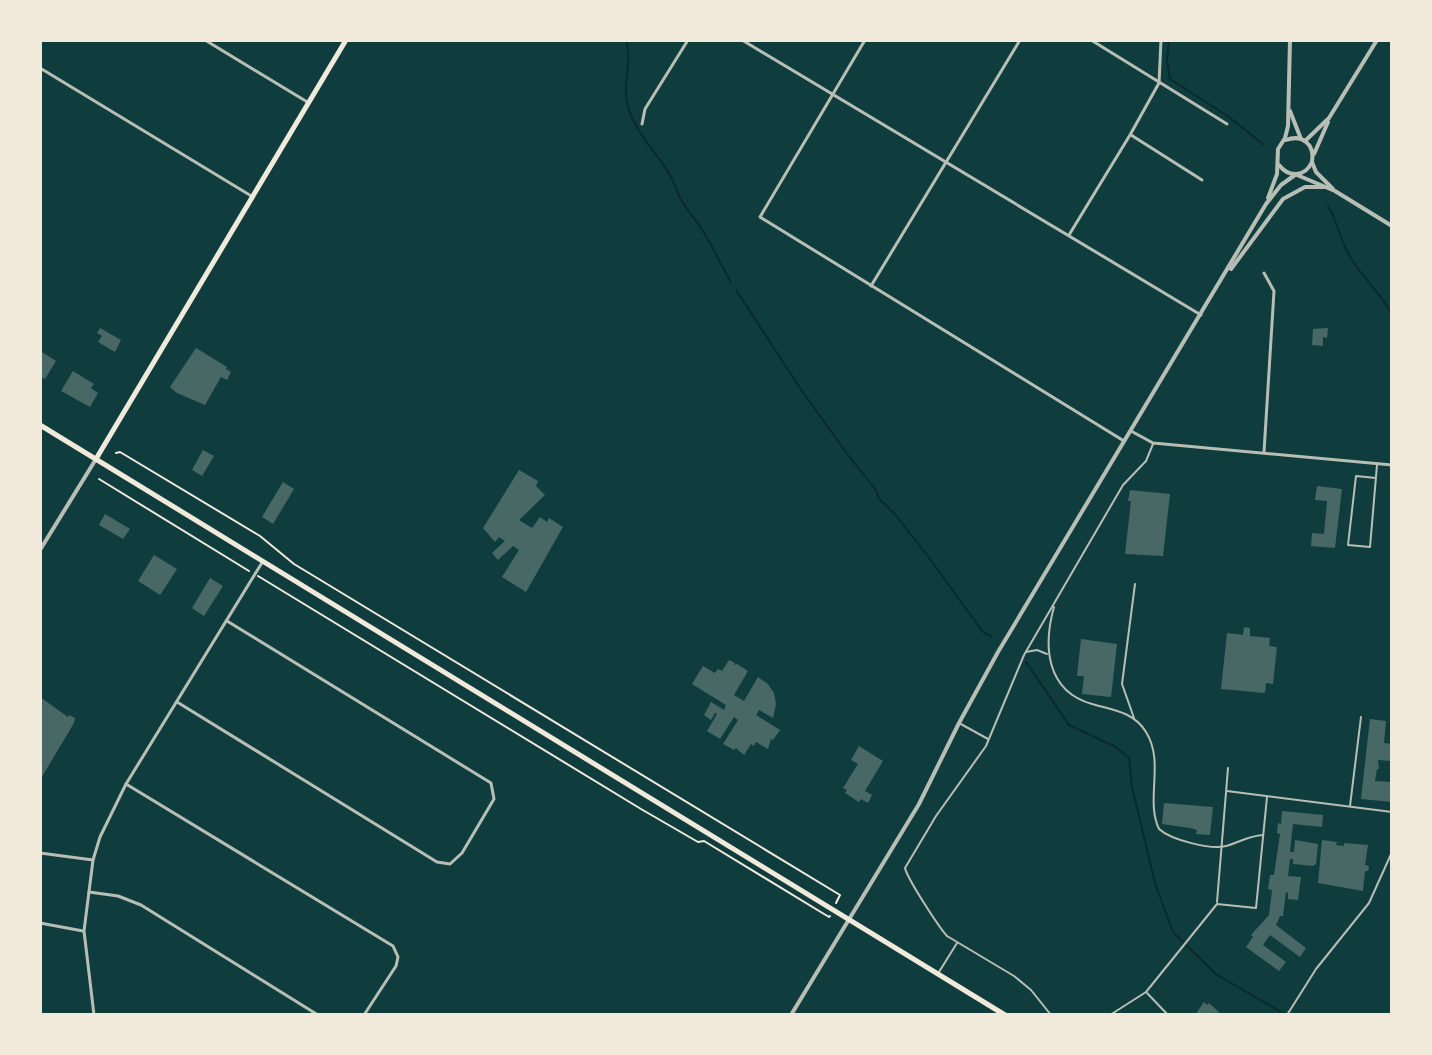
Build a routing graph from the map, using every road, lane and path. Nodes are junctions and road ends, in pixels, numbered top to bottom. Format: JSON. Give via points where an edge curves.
{"nodes":[{"id":1,"x":205,"y":40,"type":"edge"},
{"id":2,"x":346,"y":40,"type":"edge"},
{"id":3,"x":688,"y":40,"type":"edge"},
{"id":4,"x":742,"y":40,"type":"edge"},
{"id":5,"x":865,"y":40,"type":"edge"},
{"id":6,"x":1020,"y":40,"type":"edge"},
{"id":7,"x":1091,"y":40,"type":"edge"},
{"id":8,"x":1161,"y":40,"type":"edge"},
{"id":9,"x":1290,"y":40,"type":"edge"},
{"id":10,"x":1377,"y":40,"type":"edge"},
{"id":11,"x":40,"y":68,"type":"edge"},
{"id":12,"x":1159,"y":83,"type":"junction"},
{"id":13,"x":832,"y":95,"type":"junction"},
{"id":14,"x":309,"y":103,"type":"junction"},
{"id":15,"x":1288,"y":106,"type":"junction"},
{"id":16,"x":1329,"y":118,"type":"junction"},
{"id":17,"x":642,"y":124,"type":"dead end"},
{"id":18,"x":1227,"y":124,"type":"dead end"},
{"id":19,"x":1130,"y":135,"type":"junction"},
{"id":20,"x":1303,"y":140,"type":"junction"},
{"id":21,"x":1281,"y":144,"type":"junction"},
{"id":22,"x":1313,"y":159,"type":"junction"},
{"id":23,"x":945,"y":163,"type":"junction"},
{"id":24,"x":1279,"y":165,"type":"junction"},
{"id":25,"x":1296,"y":175,"type":"junction"},
{"id":26,"x":1202,"y":180,"type":"dead end"},
{"id":27,"x":1325,"y":187,"type":"junction"},
{"id":28,"x":1335,"y":191,"type":"junction"},
{"id":29,"x":253,"y":197,"type":"junction"},
{"id":30,"x":1266,"y":204,"type":"junction"},
{"id":31,"x":1392,"y":226,"type":"edge"},
{"id":32,"x":1068,"y":236,"type":"junction"},
{"id":33,"x":1264,"y":273,"type":"dead end"},
{"id":34,"x":1220,"y":284,"type":"junction"},
{"id":35,"x":871,"y":286,"type":"junction"},
{"id":36,"x":1201,"y":315,"type":"junction"},
{"id":37,"x":40,"y":425,"type":"edge"},
{"id":38,"x":1131,"y":431,"type":"junction"},
{"id":39,"x":1125,"y":441,"type":"junction"},
{"id":40,"x":1153,"y":443,"type":"junction"},
{"id":41,"x":1264,"y":452,"type":"junction"},
{"id":42,"x":116,"y":453,"type":"dead end"},
{"id":43,"x":96,"y":459,"type":"junction"},
{"id":44,"x":1377,"y":464,"type":"junction"},
{"id":45,"x":1392,"y":465,"type":"edge"},
{"id":46,"x":1376,"y":478,"type":"junction"},
{"id":47,"x":99,"y":479,"type":"dead end"},
{"id":48,"x":40,"y":550,"type":"edge"},
{"id":49,"x":263,"y":561,"type":"junction"},
{"id":50,"x":254,"y":574,"type":"junction"},
{"id":51,"x":1135,"y":584,"type":"dead end"},
{"id":52,"x":1055,"y":602,"type":"junction"},
{"id":53,"x":227,"y":621,"type":"junction"},
{"id":54,"x":1025,"y":653,"type":"junction"},
{"id":55,"x":1048,"y":654,"type":"junction"},
{"id":56,"x":177,"y":702,"type":"junction"},
{"id":57,"x":1361,"y":717,"type":"dead end"},
{"id":58,"x":1135,"y":719,"type":"junction"},
{"id":59,"x":959,"y":723,"type":"junction"},
{"id":60,"x":989,"y":739,"type":"junction"},
{"id":61,"x":1228,"y":768,"type":"dead end"},
{"id":62,"x":126,"y":784,"type":"junction"},
{"id":63,"x":1227,"y":791,"type":"junction"},
{"id":64,"x":1267,"y":797,"type":"junction"},
{"id":65,"x":1350,"y":806,"type":"junction"},
{"id":66,"x":1392,"y":812,"type":"edge"},
{"id":67,"x":1263,"y":835,"type":"junction"},
{"id":68,"x":1223,"y":847,"type":"junction"},
{"id":69,"x":1392,"y":852,"type":"edge"},
{"id":70,"x":40,"y":853,"type":"edge"},
{"id":71,"x":93,"y":860,"type":"junction"},
{"id":72,"x":89,"y":892,"type":"junction"},
{"id":73,"x":1217,"y":904,"type":"junction"},
{"id":74,"x":833,"y":909,"type":"junction"},
{"id":75,"x":849,"y":919,"type":"junction"},
{"id":76,"x":40,"y":923,"type":"edge"},
{"id":77,"x":84,"y":931,"type":"junction"},
{"id":78,"x":957,"y":942,"type":"junction"},
{"id":79,"x":938,"y":974,"type":"junction"},
{"id":80,"x":1146,"y":992,"type":"junction"},
{"id":81,"x":94,"y":1015,"type":"edge"},
{"id":82,"x":318,"y":1015,"type":"edge"},
{"id":83,"x":364,"y":1015,"type":"edge"},
{"id":84,"x":791,"y":1015,"type":"edge"},
{"id":85,"x":1005,"y":1015,"type":"edge"},
{"id":86,"x":1051,"y":1015,"type":"edge"},
{"id":87,"x":1110,"y":1015,"type":"edge"},
{"id":88,"x":1168,"y":1015,"type":"edge"},
{"id":89,"x":1287,"y":1015,"type":"edge"}],
"edges":[{"from":1,"to":14,"type":"street"},
{"from":2,"to":14,"type":"main road"},
{"from":3,"to":17,"type":"street","via":[[645,109]]},
{"from":4,"to":13,"type":"street"},
{"from":5,"to":13,"type":"street"},
{"from":6,"to":23,"type":"street"},
{"from":7,"to":12,"type":"street"},
{"from":8,"to":12,"type":"street"},
{"from":9,"to":15,"type":"street"},
{"from":10,"to":16,"type":"street"},
{"from":11,"to":29,"type":"street"},
{"from":12,"to":18,"type":"street"},
{"from":12,"to":19,"type":"street"},
{"from":13,"to":23,"type":"street"},
{"from":13,"to":35,"type":"street","via":[[760,217]]},
{"from":14,"to":29,"type":"main road"},
{"from":15,"to":20,"type":"street"},
{"from":15,"to":21,"type":"street"},
{"from":16,"to":20,"type":"street"},
{"from":16,"to":22,"type":"street"},
{"from":19,"to":26,"type":"street"},
{"from":19,"to":32,"type":"street"},
{"from":20,"to":21,"type":"street"},
{"from":20,"to":22,"type":"street"},
{"from":21,"to":24,"type":"street"},
{"from":22,"to":25,"type":"street"},
{"from":22,"to":28,"type":"street","via":[[1316,172]]},
{"from":23,"to":32,"type":"street"},
{"from":23,"to":35,"type":"street"},
{"from":24,"to":25,"type":"street"},
{"from":24,"to":30,"type":"street"},
{"from":25,"to":27,"type":"street"},
{"from":25,"to":30,"type":"street"},
{"from":27,"to":28,"type":"street"},
{"from":27,"to":34,"type":"street","via":[[1305,187],[1283,199]]},
{"from":28,"to":31,"type":"street"},
{"from":29,"to":43,"type":"main road"},
{"from":30,"to":34,"type":"street"},
{"from":32,"to":36,"type":"street"},
{"from":33,"to":41,"type":"street","via":[[1274,291]]},
{"from":34,"to":36,"type":"street"},
{"from":35,"to":39,"type":"street"},
{"from":36,"to":38,"type":"street"},
{"from":37,"to":43,"type":"main road"},
{"from":38,"to":39,"type":"street"},
{"from":38,"to":40,"type":"street"},
{"from":39,"to":59,"type":"street"},
{"from":40,"to":41,"type":"street"},
{"from":40,"to":52,"type":"lane"},
{"from":41,"to":44,"type":"street"},
{"from":42,"to":74,"type":"path","via":[[260,536],[294,564],[840,895]]},
{"from":43,"to":48,"type":"street"},
{"from":43,"to":49,"type":"main road"},
{"from":44,"to":45,"type":"street"},
{"from":44,"to":46,"type":"lane"},
{"from":46,"to":46,"type":"lane","via":[[1370,547],[1348,545],[1356,476]]},
{"from":47,"to":50,"type":"path"},
{"from":49,"to":50,"type":"street"},
{"from":49,"to":74,"type":"main road"},
{"from":50,"to":53,"type":"street"},
{"from":50,"to":74,"type":"path","via":[[698,842],[829,917]]},
{"from":51,"to":58,"type":"lane","via":[[1122,684]]},
{"from":52,"to":54,"type":"lane"},
{"from":52,"to":55,"type":"lane"},
{"from":53,"to":56,"type":"street"},
{"from":53,"to":56,"type":"street","via":[[491,783],[491,805],[462,853],[450,864],[437,862]]},
{"from":54,"to":55,"type":"lane"},
{"from":54,"to":60,"type":"lane"},
{"from":55,"to":58,"type":"lane","via":[[1059,683],[1073,695]]},
{"from":56,"to":62,"type":"street"},
{"from":57,"to":65,"type":"lane"},
{"from":58,"to":68,"type":"lane","via":[[1152,747],[1159,829],[1175,839]]},
{"from":59,"to":60,"type":"lane"},
{"from":59,"to":75,"type":"street","via":[[919,804]]},
{"from":60,"to":78,"type":"lane","via":[[905,868],[938,926]]},
{"from":61,"to":63,"type":"lane"},
{"from":62,"to":71,"type":"street"},
{"from":62,"to":83,"type":"street","via":[[393,946],[397,961]]},
{"from":63,"to":64,"type":"lane"},
{"from":63,"to":68,"type":"lane"},
{"from":64,"to":65,"type":"lane"},
{"from":64,"to":67,"type":"lane"},
{"from":65,"to":66,"type":"lane"},
{"from":67,"to":68,"type":"lane"},
{"from":67,"to":73,"type":"lane","via":[[1256,908]]},
{"from":68,"to":73,"type":"lane"},
{"from":69,"to":89,"type":"lane","via":[[1369,903]]},
{"from":70,"to":71,"type":"street"},
{"from":71,"to":72,"type":"street"},
{"from":72,"to":77,"type":"street"},
{"from":72,"to":82,"type":"street","via":[[141,905]]},
{"from":73,"to":80,"type":"lane"},
{"from":74,"to":75,"type":"main road"},
{"from":75,"to":79,"type":"main road"},
{"from":75,"to":84,"type":"street"},
{"from":76,"to":77,"type":"street"},
{"from":77,"to":81,"type":"street"},
{"from":78,"to":79,"type":"lane"},
{"from":78,"to":86,"type":"lane","via":[[1021,981]]},
{"from":79,"to":85,"type":"main road"},
{"from":80,"to":87,"type":"lane"},
{"from":80,"to":88,"type":"lane"}]}
